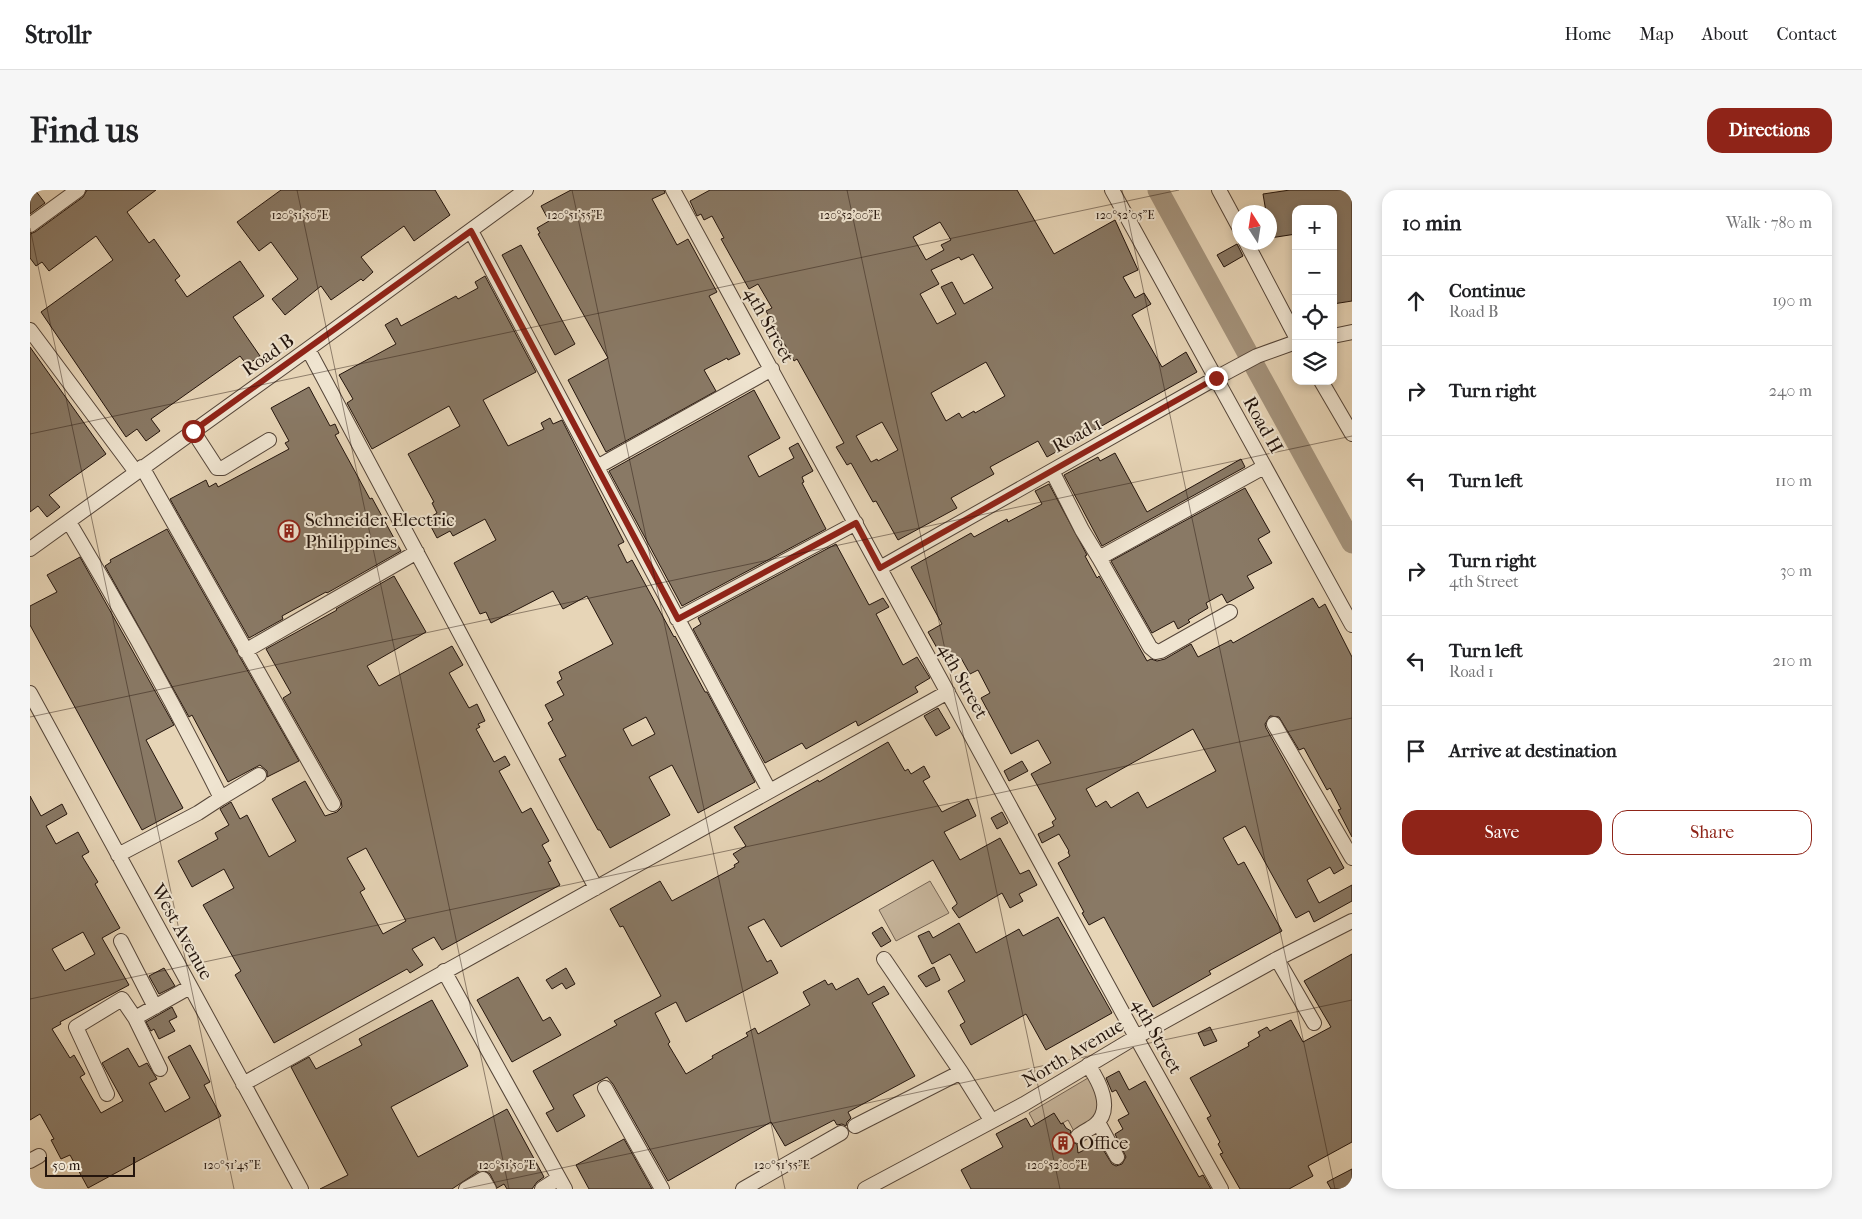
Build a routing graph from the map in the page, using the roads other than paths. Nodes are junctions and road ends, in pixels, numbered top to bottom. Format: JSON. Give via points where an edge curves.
{"nodes":[{"id":1,"x":78,"y":190,"type":"edge"},
{"id":2,"x":526,"y":190,"type":"edge"},
{"id":3,"x":673,"y":190,"type":"edge"},
{"id":4,"x":1112,"y":190,"type":"edge"},
{"id":5,"x":1219,"y":190,"type":"edge"},
{"id":6,"x":1232,"y":214,"type":"edge"},
{"id":7,"x":30,"y":225,"type":"edge"},
{"id":8,"x":471,"y":231,"type":"junction"},
{"id":9,"x":1250,"y":250,"type":"edge"},
{"id":10,"x":1292,"y":329,"type":"edge"},
{"id":11,"x":30,"y":330,"type":"edge"},
{"id":12,"x":1352,"y":332,"type":"edge"},
{"id":13,"x":1337,"y":335,"type":"edge"},
{"id":14,"x":1292,"y":344,"type":"edge"},
{"id":15,"x":308,"y":349,"type":"junction"},
{"id":16,"x":772,"y":369,"type":"junction"},
{"id":17,"x":1216,"y":378,"type":"junction"},
{"id":18,"x":1323,"y":385,"type":"edge"},
{"id":19,"x":193,"y":431,"type":"junction"},
{"id":20,"x":1352,"y":434,"type":"edge"},
{"id":21,"x":268,"y":440,"type":"dead end"},
{"id":22,"x":597,"y":467,"type":"junction"},
{"id":23,"x":1264,"y":467,"type":"junction"},
{"id":24,"x":139,"y":469,"type":"junction"},
{"id":25,"x":1052,"y":471,"type":"junction"},
{"id":26,"x":69,"y":522,"type":"junction"},
{"id":27,"x":856,"y":523,"type":"junction"},
{"id":28,"x":30,"y":548,"type":"edge"},
{"id":29,"x":416,"y":552,"type":"junction"},
{"id":30,"x":1099,"y":558,"type":"junction"},
{"id":31,"x":880,"y":568,"type":"junction"},
{"id":32,"x":1230,"y":612,"type":"dead end"},
{"id":33,"x":678,"y":619,"type":"junction"},
{"id":34,"x":1352,"y":624,"type":"edge"},
{"id":35,"x":246,"y":651,"type":"junction"},
{"id":36,"x":948,"y":692,"type":"junction"},
{"id":37,"x":30,"y":693,"type":"edge"},
{"id":38,"x":1274,"y":724,"type":"dead end"},
{"id":39,"x":259,"y":775,"type":"dead end"},
{"id":40,"x":769,"y":790,"type":"junction"},
{"id":41,"x":221,"y":798,"type":"junction"},
{"id":42,"x":333,"y":804,"type":"dead end"},
{"id":43,"x":118,"y":856,"type":"junction"},
{"id":44,"x":1352,"y":858,"type":"edge"},
{"id":45,"x":596,"y":888,"type":"junction"},
{"id":46,"x":1352,"y":921,"type":"edge"},
{"id":47,"x":121,"y":941,"type":"dead end"},
{"id":48,"x":884,"y":959,"type":"dead end"},
{"id":49,"x":1277,"y":959,"type":"junction"},
{"id":50,"x":444,"y":971,"type":"junction"},
{"id":51,"x":190,"y":987,"type":"junction"},
{"id":52,"x":155,"y":1007,"type":"junction"},
{"id":53,"x":135,"y":1018,"type":"junction"},
{"id":54,"x":1314,"y":1023,"type":"dead end"},
{"id":55,"x":1136,"y":1037,"type":"junction"},
{"id":56,"x":1088,"y":1066,"type":"junction"},
{"id":57,"x":160,"y":1069,"type":"dead end"},
{"id":58,"x":961,"y":1072,"type":"junction"},
{"id":59,"x":243,"y":1084,"type":"junction"},
{"id":60,"x":605,"y":1088,"type":"dead end"},
{"id":61,"x":107,"y":1094,"type":"dead end"},
{"id":62,"x":991,"y":1120,"type":"junction"},
{"id":63,"x":1098,"y":1122,"type":"junction"},
{"id":64,"x":855,"y":1126,"type":"dead end"},
{"id":65,"x":842,"y":1133,"type":"dead end"},
{"id":66,"x":1078,"y":1136,"type":"dead end"},
{"id":67,"x":1117,"y":1157,"type":"dead end"},
{"id":68,"x":562,"y":1184,"type":"edge"},
{"id":69,"x":301,"y":1189,"type":"edge"},
{"id":70,"x":466,"y":1189,"type":"edge"},
{"id":71,"x":489,"y":1189,"type":"edge"},
{"id":72,"x":542,"y":1189,"type":"edge"},
{"id":73,"x":662,"y":1189,"type":"edge"},
{"id":74,"x":743,"y":1189,"type":"edge"},
{"id":75,"x":865,"y":1189,"type":"edge"},
{"id":76,"x":1222,"y":1189,"type":"edge"}],
"edges":[{"from":1,"to":7,"type":"street"},
{"from":2,"to":8,"type":"street","name":"Road B"},
{"from":3,"to":16,"type":"street","name":"4th Street"},
{"from":4,"to":17,"type":"street","name":"Road H"},
{"from":5,"to":6,"type":"street"},
{"from":8,"to":15,"type":"street","name":"Road B"},
{"from":8,"to":22,"type":"street"},
{"from":9,"to":10,"type":"street"},
{"from":11,"to":24,"type":"street"},
{"from":12,"to":13,"type":"street"},
{"from":14,"to":17,"type":"street","name":"Road 1"},
{"from":15,"to":19,"type":"street","name":"Road B"},
{"from":15,"to":29,"type":"street"},
{"from":16,"to":22,"type":"street"},
{"from":16,"to":27,"type":"street","name":"4th Street"},
{"from":17,"to":23,"type":"street","name":"Road H"},
{"from":17,"to":25,"type":"street","name":"Road 1"},
{"from":18,"to":20,"type":"street"},
{"from":19,"to":21,"type":"street","via":[[217,468]]},
{"from":19,"to":24,"type":"street","name":"Road B"},
{"from":22,"to":33,"type":"street"},
{"from":23,"to":30,"type":"street"},
{"from":23,"to":34,"type":"street","name":"Road H"},
{"from":24,"to":26,"type":"street","name":"Road B"},
{"from":24,"to":35,"type":"street"},
{"from":25,"to":30,"type":"street"},
{"from":25,"to":31,"type":"street","name":"Road 1"},
{"from":26,"to":28,"type":"street","name":"Road B"},
{"from":26,"to":41,"type":"street","via":[[190,735]]},
{"from":27,"to":31,"type":"street","name":"4th Street"},
{"from":27,"to":33,"type":"street"},
{"from":29,"to":35,"type":"street"},
{"from":29,"to":45,"type":"street"},
{"from":30,"to":32,"type":"street","via":[[1150,647],[1156,652]]},
{"from":31,"to":36,"type":"street","name":"4th Street"},
{"from":33,"to":40,"type":"street"},
{"from":35,"to":42,"type":"street"},
{"from":36,"to":40,"type":"street"},
{"from":36,"to":55,"type":"street","name":"4th Street"},
{"from":37,"to":43,"type":"street","name":"West Avenue"},
{"from":38,"to":44,"type":"street"},
{"from":39,"to":41,"type":"street"},
{"from":40,"to":45,"type":"street"},
{"from":41,"to":43,"type":"street"},
{"from":43,"to":51,"type":"street","name":"West Avenue"},
{"from":45,"to":50,"type":"street"},
{"from":46,"to":49,"type":"street","name":"North Avenue"},
{"from":47,"to":52,"type":"street"},
{"from":48,"to":58,"type":"street"},
{"from":49,"to":54,"type":"street"},
{"from":49,"to":55,"type":"street","name":"North Avenue"},
{"from":50,"to":59,"type":"street"},
{"from":50,"to":68,"type":"street"},
{"from":51,"to":52,"type":"street"},
{"from":51,"to":59,"type":"street","name":"West Avenue"},
{"from":52,"to":53,"type":"street"},
{"from":53,"to":57,"type":"street"},
{"from":53,"to":61,"type":"street","via":[[122,999],[76,1027]]},
{"from":55,"to":56,"type":"street","name":"North Avenue"},
{"from":55,"to":76,"type":"street","name":"4th Street"},
{"from":56,"to":62,"type":"street","name":"North Avenue"},
{"from":56,"to":63,"type":"street","via":[[1102,1091],[1103,1109]]},
{"from":58,"to":62,"type":"street"},
{"from":58,"to":64,"type":"street"},
{"from":59,"to":69,"type":"street","name":"West Avenue"},
{"from":60,"to":73,"type":"street"},
{"from":62,"to":75,"type":"street","name":"North Avenue"},
{"from":63,"to":66,"type":"street"},
{"from":63,"to":67,"type":"street"},
{"from":65,"to":74,"type":"street"},
{"from":68,"to":72,"type":"street"},
{"from":70,"to":71,"type":"street","via":[[483,1179]]}]}
